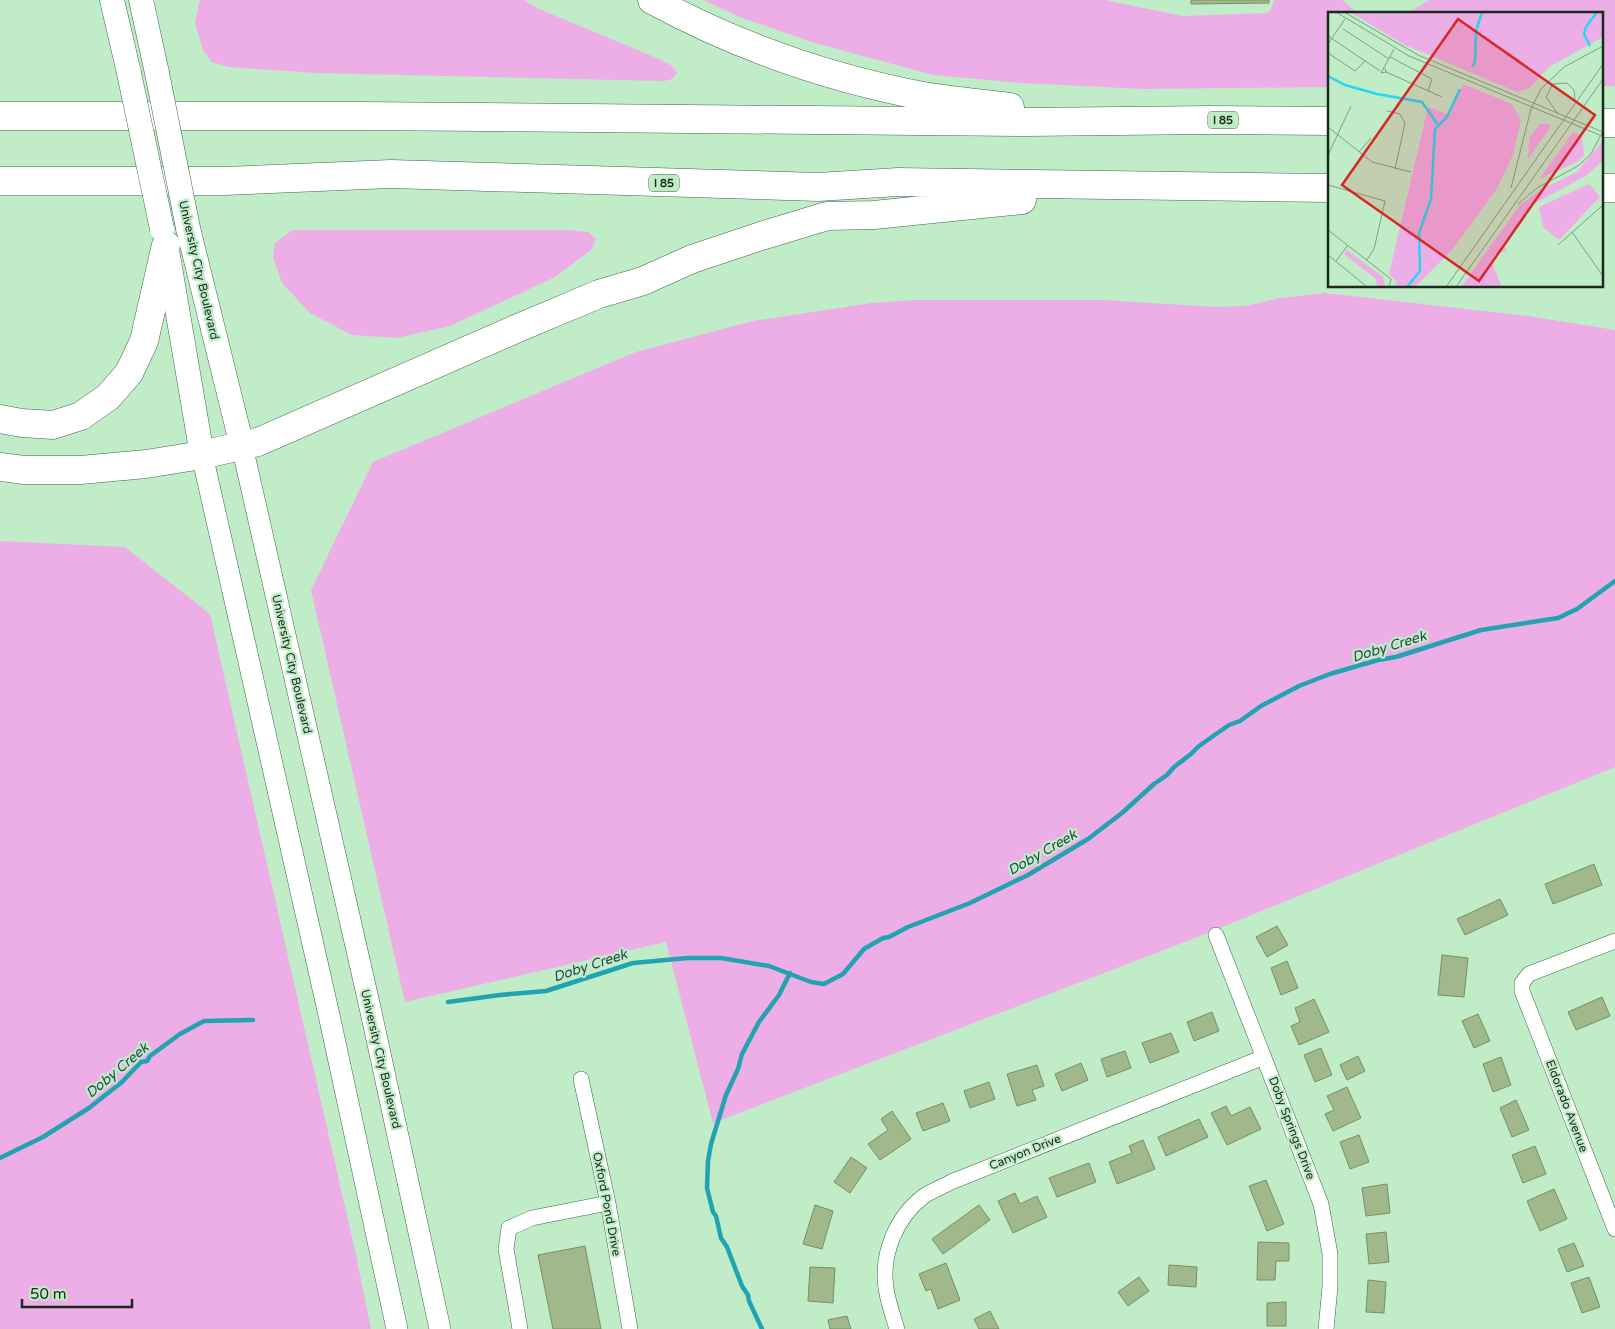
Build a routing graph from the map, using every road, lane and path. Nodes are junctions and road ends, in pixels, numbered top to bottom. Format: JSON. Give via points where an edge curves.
{"nodes":[{"id":1,"x":112,"y":0,"type":"edge"},
{"id":2,"x":141,"y":0,"type":"edge"},
{"id":3,"x":652,"y":0,"type":"edge"},
{"id":4,"x":0,"y":116,"type":"edge"},
{"id":5,"x":1118,"y":121,"type":"junction"},
{"id":6,"x":1328,"y":121,"type":"edge"},
{"id":7,"x":1602,"y":123,"type":"edge"},
{"id":8,"x":1615,"y":123,"type":"edge"},
{"id":9,"x":0,"y":181,"type":"edge"},
{"id":10,"x":37,"y":181,"type":"junction"},
{"id":11,"x":1131,"y":186,"type":"junction"},
{"id":12,"x":1328,"y":188,"type":"edge"},
{"id":13,"x":1602,"y":188,"type":"edge"},
{"id":14,"x":1615,"y":188,"type":"edge"},
{"id":15,"x":0,"y":191,"type":"edge"},
{"id":16,"x":164,"y":237,"type":"junction"},
{"id":17,"x":0,"y":419,"type":"edge"},
{"id":18,"x":242,"y":446,"type":"junction"},
{"id":19,"x":202,"y":455,"type":"junction"},
{"id":20,"x":0,"y":467,"type":"edge"},
{"id":21,"x":1216,"y":935,"type":"dead end"},
{"id":22,"x":1615,"y":941,"type":"edge"},
{"id":23,"x":1264,"y":1058,"type":"junction"},
{"id":24,"x":582,"y":1079,"type":"dead end"},
{"id":25,"x":608,"y":1202,"type":"junction"},
{"id":26,"x":1615,"y":1229,"type":"edge"},
{"id":27,"x":398,"y":1329,"type":"edge"},
{"id":28,"x":440,"y":1329,"type":"edge"},
{"id":29,"x":520,"y":1329,"type":"edge"},
{"id":30,"x":630,"y":1329,"type":"edge"},
{"id":31,"x":897,"y":1329,"type":"edge"},
{"id":32,"x":1326,"y":1329,"type":"edge"}],
"edges":[{"from":1,"to":16,"type":"main road","bridge":true},
{"from":2,"to":18,"type":"main road","name":"University City Boulevard","bridge":true,"via":[[188,228]]},
{"from":3,"to":5,"type":"highway","via":[[763,52],[880,86],[924,96]]},
{"from":4,"to":5,"type":"highway","number":"I 85"},
{"from":5,"to":6,"type":"highway","number":"I 85"},
{"from":7,"to":8,"type":"highway"},
{"from":9,"to":10,"type":"highway","number":"I 85"},
{"from":10,"to":11,"type":"highway","number":"I 85","via":[[224,181],[392,174],[818,187],[898,182]]},
{"from":10,"to":15,"type":"highway"},
{"from":11,"to":12,"type":"highway","number":"I 85"},
{"from":11,"to":18,"type":"highway","via":[[874,215],[827,216],[700,256],[599,294],[282,432]]},
{"from":13,"to":14,"type":"highway"},
{"from":16,"to":17,"type":"highway","via":[[144,341],[129,373],[108,397],[81,416],[53,425]]},
{"from":16,"to":19,"type":"main road"},
{"from":18,"to":19,"type":"highway"},
{"from":18,"to":28,"type":"main road","name":"University City Boulevard"},
{"from":19,"to":20,"type":"highway","via":[[81,470]]},
{"from":19,"to":27,"type":"main road"},
{"from":21,"to":23,"type":"street","name":"Doby Springs Drive"},
{"from":22,"to":26,"type":"street","name":"Eldorado Avenue","via":[[1529,974],[1522,983],[1522,991]]},
{"from":23,"to":31,"type":"street","name":"Canyon Drive","via":[[960,1178],[926,1195],[899,1225],[890,1243],[886,1290]]},
{"from":23,"to":32,"type":"street","name":"Doby Springs Drive","via":[[1321,1204],[1330,1254]]},
{"from":24,"to":25,"type":"street","name":"Oxford Pond Drive"},
{"from":25,"to":29,"type":"street","via":[[532,1218],[508,1228],[506,1249]]},
{"from":25,"to":30,"type":"street","name":"Oxford Pond Drive"}]}
